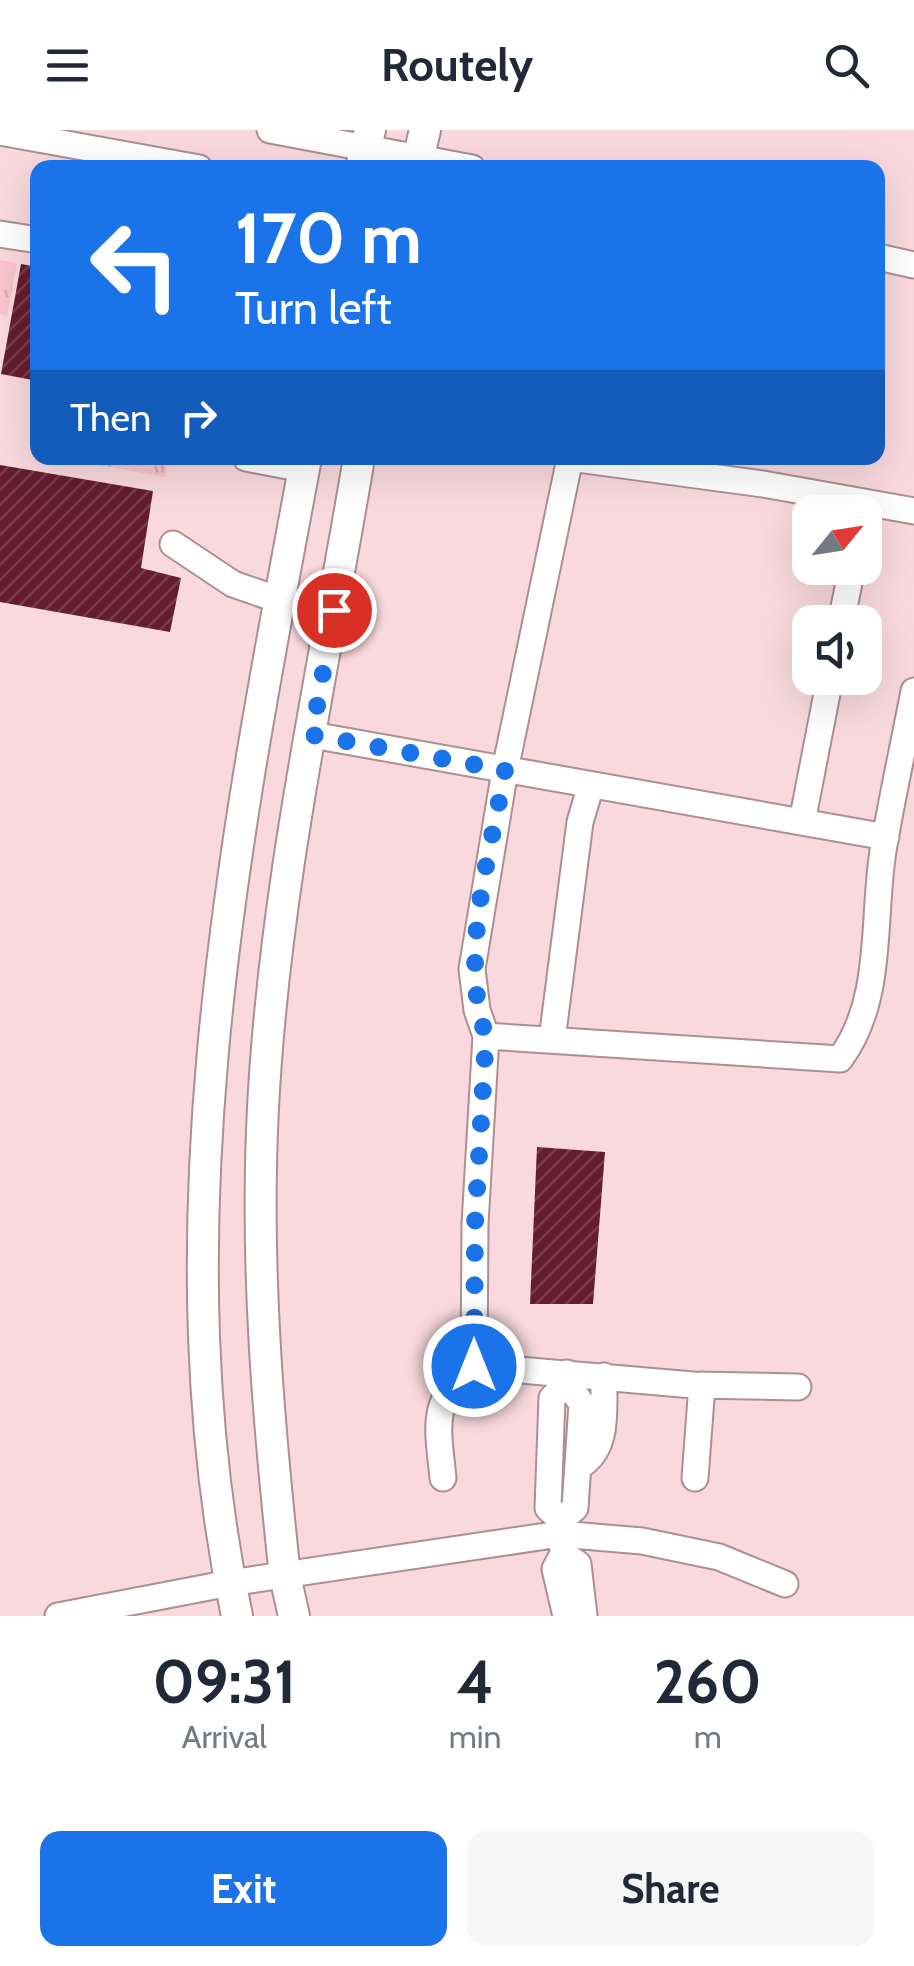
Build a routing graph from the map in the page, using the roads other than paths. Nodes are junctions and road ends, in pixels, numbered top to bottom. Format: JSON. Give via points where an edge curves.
{"nodes":[{"id":1,"x":270,"y":130,"type":"edge"},
{"id":2,"x":0,"y":132,"type":"edge"},
{"id":3,"x":366,"y":148,"type":"edge"},
{"id":4,"x":420,"y":152,"type":"edge"},
{"id":5,"x":155,"y":160,"type":"edge"},
{"id":6,"x":446,"y":160,"type":"edge"},
{"id":7,"x":0,"y":234,"type":"edge"},
{"id":8,"x":30,"y":239,"type":"edge"},
{"id":9,"x":885,"y":260,"type":"edge"},
{"id":10,"x":914,"y":266,"type":"edge"},
{"id":11,"x":304,"y":465,"type":"edge"},
{"id":12,"x":358,"y":465,"type":"edge"},
{"id":13,"x":569,"y":465,"type":"edge"},
{"id":14,"x":611,"y":465,"type":"edge"},
{"id":15,"x":792,"y":496,"type":"edge"},
{"id":16,"x":882,"y":509,"type":"edge"},
{"id":17,"x":914,"y":511,"type":"edge"},
{"id":18,"x":173,"y":544,"type":"dead end"},
{"id":19,"x":282,"y":602,"type":"junction"},
{"id":20,"x":334,"y":610,"type":"junction"},
{"id":21,"x":914,"y":691,"type":"edge"},
{"id":22,"x":827,"y":695,"type":"edge"},
{"id":23,"x":312,"y":735,"type":"junction"},
{"id":24,"x":505,"y":770,"type":"junction"},
{"id":25,"x":592,"y":785,"type":"junction"},
{"id":26,"x":802,"y":822,"type":"junction"},
{"id":27,"x":886,"y":837,"type":"junction"},
{"id":28,"x":486,"y":1036,"type":"junction"},
{"id":29,"x":552,"y":1040,"type":"junction"},
{"id":30,"x":474,"y":1366,"type":"junction"},
{"id":31,"x":604,"y":1376,"type":"junction"},
{"id":32,"x":567,"y":1378,"type":"junction"},
{"id":33,"x":702,"y":1385,"type":"junction"},
{"id":34,"x":798,"y":1387,"type":"dead end"},
{"id":35,"x":578,"y":1467,"type":"junction"},
{"id":36,"x":443,"y":1478,"type":"dead end"},
{"id":37,"x":695,"y":1478,"type":"dead end"},
{"id":38,"x":561,"y":1536,"type":"junction"},
{"id":39,"x":286,"y":1576,"type":"junction"},
{"id":40,"x":230,"y":1583,"type":"junction"},
{"id":41,"x":785,"y":1584,"type":"dead end"},
{"id":42,"x":58,"y":1616,"type":"edge"},
{"id":43,"x":237,"y":1616,"type":"edge"},
{"id":44,"x":294,"y":1616,"type":"edge"},
{"id":45,"x":566,"y":1616,"type":"edge"},
{"id":46,"x":584,"y":1616,"type":"edge"}],
"edges":[{"from":1,"to":3,"type":"street"},
{"from":2,"to":5,"type":"street"},
{"from":3,"to":4,"type":"street"},
{"from":4,"to":6,"type":"street"},
{"from":7,"to":8,"type":"street"},
{"from":9,"to":10,"type":"street"},
{"from":11,"to":19,"type":"main road"},
{"from":12,"to":20,"type":"main road"},
{"from":13,"to":24,"type":"street"},
{"from":14,"to":15,"type":"street"},
{"from":16,"to":17,"type":"street"},
{"from":18,"to":19,"type":"street","via":[[233,584]]},
{"from":19,"to":20,"type":"main road"},
{"from":19,"to":40,"type":"main road","via":[[227,909],[208,1103],[205,1350]]},
{"from":20,"to":23,"type":"main road"},
{"from":21,"to":27,"type":"street"},
{"from":22,"to":26,"type":"street"},
{"from":23,"to":24,"type":"street"},
{"from":23,"to":39,"type":"main road","via":[[282,915],[263,1106],[261,1328]]},
{"from":24,"to":25,"type":"street"},
{"from":24,"to":28,"type":"street","via":[[472,969]]},
{"from":25,"to":26,"type":"street"},
{"from":25,"to":29,"type":"street","via":[[580,822]]},
{"from":26,"to":27,"type":"street"},
{"from":27,"to":29,"type":"street","via":[[869,996],[860,1032],[840,1059]]},
{"from":28,"to":29,"type":"street"},
{"from":28,"to":30,"type":"street"},
{"from":30,"to":32,"type":"street"},
{"from":30,"to":36,"type":"street","via":[[451,1384],[437,1416]]},
{"from":31,"to":32,"type":"street"},
{"from":31,"to":33,"type":"street"},
{"from":31,"to":35,"type":"street","via":[[602,1440],[594,1458]]},
{"from":32,"to":35,"type":"street","via":[[582,1404]]},
{"from":32,"to":38,"type":"street","via":[[552,1398],[548,1508]]},
{"from":33,"to":34,"type":"street"},
{"from":33,"to":37,"type":"street"},
{"from":35,"to":38,"type":"street","via":[[575,1508]]},
{"from":38,"to":39,"type":"street"},
{"from":38,"to":41,"type":"street","via":[[642,1540],[719,1557]]},
{"from":38,"to":45,"type":"street","via":[[555,1569]]},
{"from":38,"to":46,"type":"street","via":[[578,1564]]},
{"from":39,"to":40,"type":"street"},
{"from":39,"to":44,"type":"main road"},
{"from":40,"to":42,"type":"street"},
{"from":40,"to":43,"type":"main road"}]}
